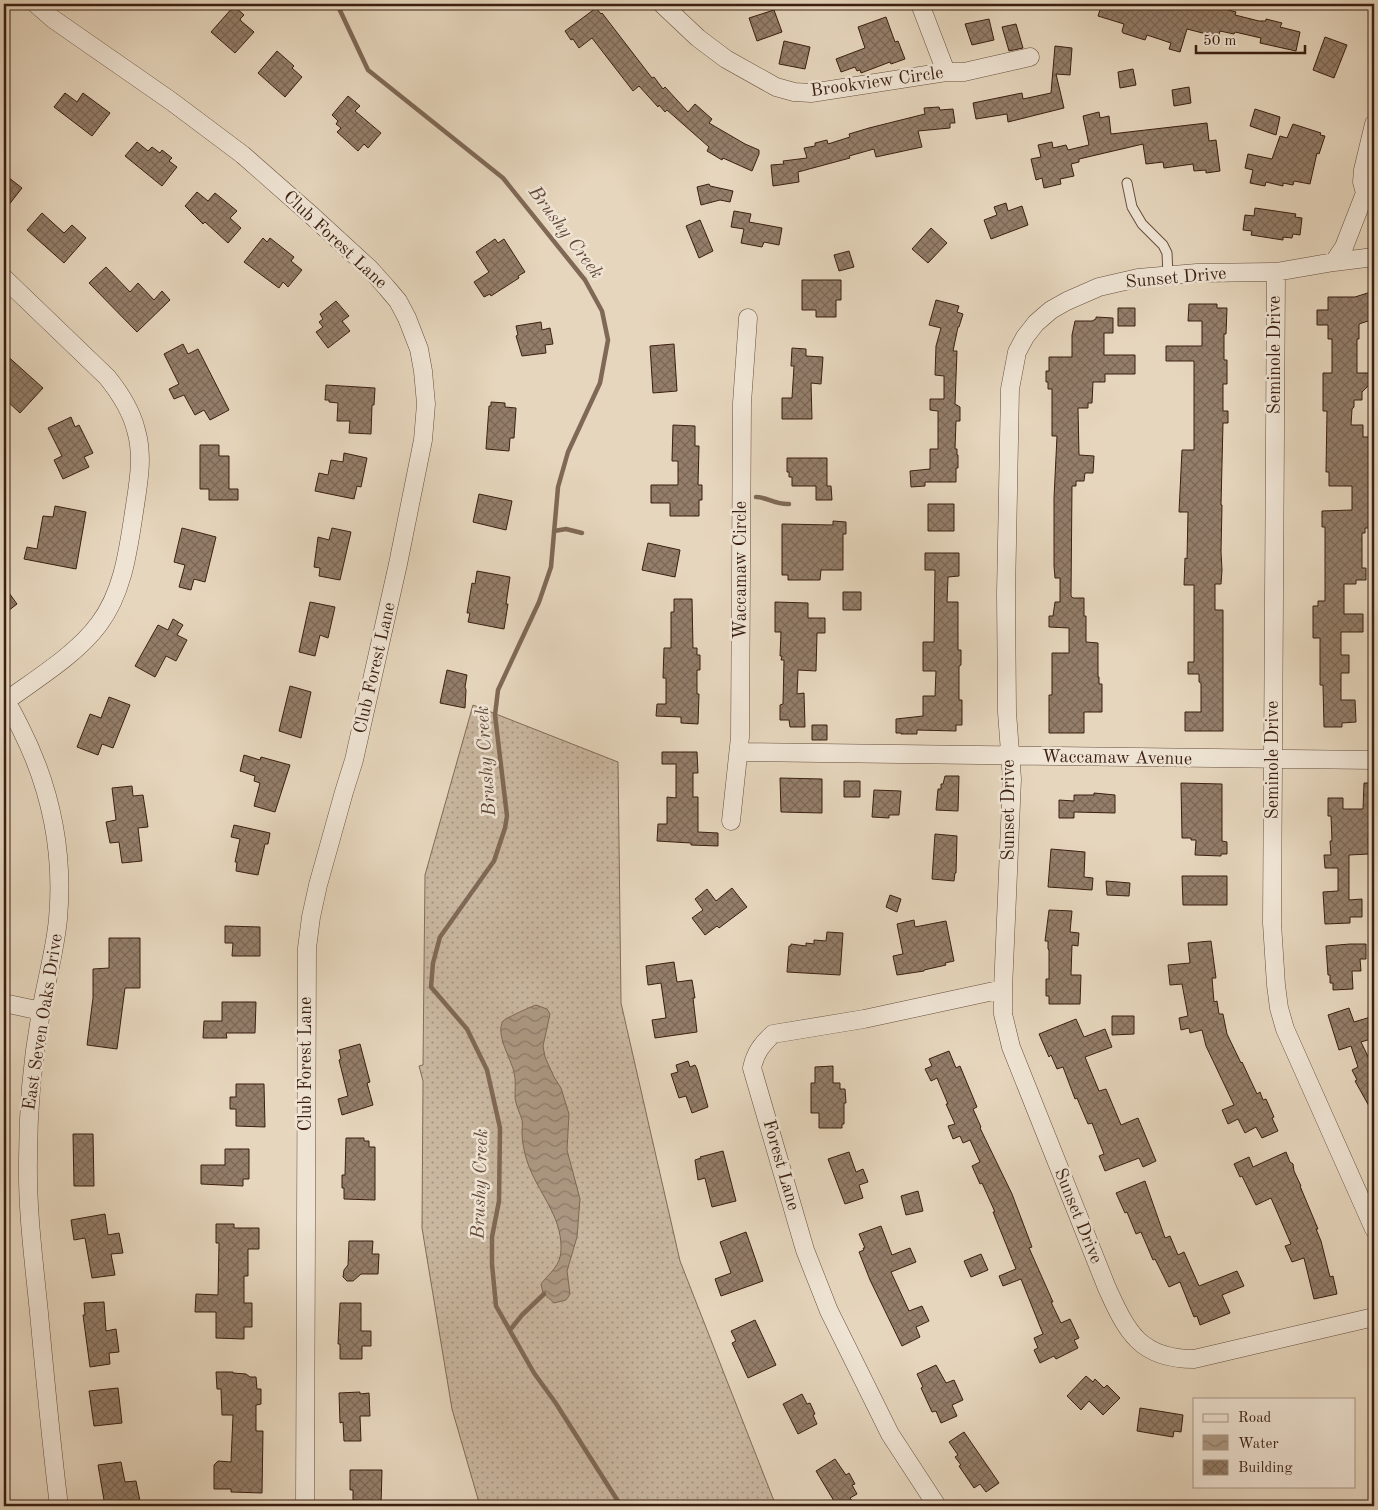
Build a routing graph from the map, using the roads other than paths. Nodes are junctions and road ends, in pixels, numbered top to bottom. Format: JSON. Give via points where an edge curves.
{"nodes":[{"id":1,"x":36,"y":4,"type":"edge"},
{"id":2,"x":662,"y":4,"type":"edge"},
{"id":3,"x":920,"y":4,"type":"edge"},
{"id":4,"x":1030,"y":57,"type":"dead end"},
{"id":5,"x":946,"y":72,"type":"junction"},
{"id":6,"x":1374,"y":124,"type":"edge"},
{"id":7,"x":1127,"y":183,"type":"dead end"},
{"id":8,"x":1370,"y":198,"type":"edge"},
{"id":9,"x":1374,"y":257,"type":"edge"},
{"id":10,"x":1334,"y":262,"type":"junction"},
{"id":11,"x":1276,"y":272,"type":"junction"},
{"id":12,"x":1168,"y":276,"type":"junction"},
{"id":13,"x":4,"y":278,"type":"edge"},
{"id":14,"x":748,"y":318,"type":"dead end"},
{"id":15,"x":5,"y":700,"type":"edge"},
{"id":16,"x":739,"y":752,"type":"junction"},
{"id":17,"x":1009,"y":756,"type":"junction"},
{"id":18,"x":1273,"y":760,"type":"junction"},
{"id":19,"x":1374,"y":760,"type":"edge"},
{"id":20,"x":730,"y":821,"type":"dead end"},
{"id":21,"x":1003,"y":989,"type":"junction"},
{"id":22,"x":4,"y":1003,"type":"edge"},
{"id":23,"x":41,"y":1011,"type":"junction"},
{"id":24,"x":1374,"y":1229,"type":"edge"},
{"id":25,"x":1374,"y":1317,"type":"edge"},
{"id":26,"x":59,"y":1506,"type":"edge"},
{"id":27,"x":306,"y":1506,"type":"edge"},
{"id":28,"x":937,"y":1506,"type":"edge"}],
"edges":[{"from":1,"to":27,"type":"street","name":"Club Forest Lane","via":[[243,155],[370,269],[398,301],[407,318],[419,349],[423,371],[426,404],[423,440],[354,760],[318,885],[307,948]]},
{"from":2,"to":5,"type":"street","name":"Brookview Circle","via":[[726,59],[776,87],[794,92],[811,93]]},
{"from":3,"to":5,"type":"street"},
{"from":4,"to":5,"type":"street","name":"Brookview Circle","via":[[964,72]]},
{"from":6,"to":8,"type":"street","via":[[1362,182]]},
{"from":7,"to":12,"type":"lane","via":[[1132,207],[1167,253]]},
{"from":8,"to":10,"type":"street"},
{"from":9,"to":10,"type":"street","name":"Sunset Drive"},
{"from":10,"to":11,"type":"street","name":"Sunset Drive"},
{"from":11,"to":12,"type":"street","name":"Sunset Drive"},
{"from":11,"to":18,"type":"street","name":"Seminole Drive"},
{"from":12,"to":17,"type":"street","name":"Sunset Drive","via":[[1138,278],[1067,300],[1036,323],[1017,352],[1010,389],[1007,536]]},
{"from":13,"to":15,"type":"street","via":[[117,390],[134,424],[140,460],[128,550],[113,600],[86,639]]},
{"from":14,"to":16,"type":"street","name":"Waccamaw Circle","via":[[742,402]]},
{"from":15,"to":23,"type":"street","name":"East Seven Oaks Drive","via":[[30,747],[45,788],[54,820],[58,853],[58,918]]},
{"from":16,"to":17,"type":"street","name":"Waccamaw Avenue"},
{"from":16,"to":20,"type":"street","name":"Waccamaw Circle"},
{"from":17,"to":18,"type":"street","name":"Waccamaw Avenue"},
{"from":17,"to":21,"type":"street","name":"Sunset Drive","via":[[1012,779]]},
{"from":18,"to":19,"type":"street","name":"Waccamaw Avenue"},
{"from":18,"to":24,"type":"street","name":"Seminole Drive","via":[[1272,923],[1279,1008],[1294,1052]]},
{"from":21,"to":25,"type":"street","name":"Sunset Drive","via":[[1003,1014],[1010,1047],[1107,1288],[1120,1316],[1140,1342],[1164,1356],[1194,1359]]},
{"from":21,"to":28,"type":"street","name":"Forest Lane","via":[[864,1019],[772,1034],[762,1044],[752,1068],[805,1250],[829,1311],[890,1434]]},
{"from":22,"to":23,"type":"street"},
{"from":23,"to":26,"type":"street","name":"East Seven Oaks Drive","via":[[29,1112],[28,1164],[35,1277]]}]}
